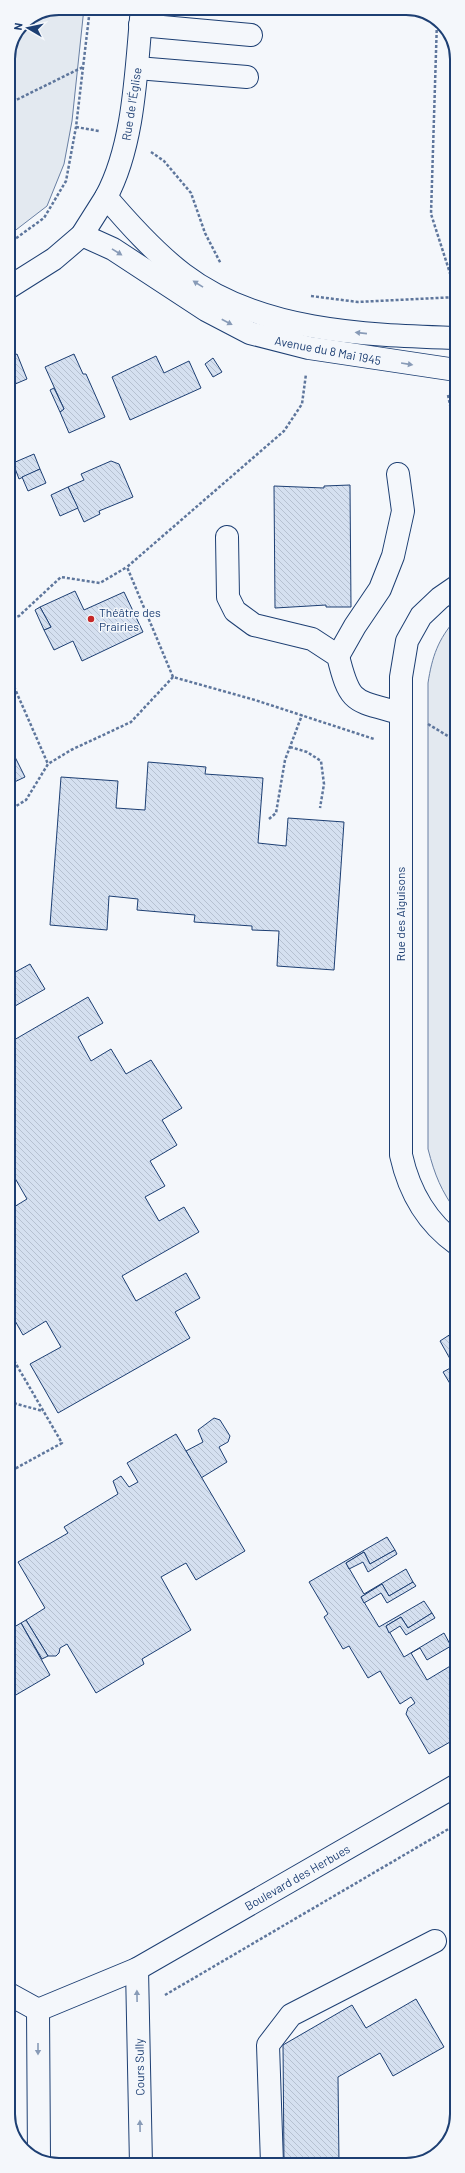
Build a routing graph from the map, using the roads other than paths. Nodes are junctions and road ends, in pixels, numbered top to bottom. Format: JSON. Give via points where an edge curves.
{"nodes":[{"id":1,"x":141,"y":17,"type":"edge"},
{"id":2,"x":251,"y":35,"type":"dead end"},
{"id":3,"x":137,"y":68,"type":"junction"},
{"id":4,"x":247,"y":77,"type":"dead end"},
{"id":5,"x":106,"y":197,"type":"junction"},
{"id":6,"x":82,"y":235,"type":"junction"},
{"id":7,"x":15,"y":284,"type":"edge"},
{"id":8,"x":450,"y":338,"type":"edge"},
{"id":9,"x":450,"y":369,"type":"edge"},
{"id":10,"x":398,"y":474,"type":"dead end"},
{"id":11,"x":227,"y":537,"type":"dead end"},
{"id":12,"x":450,"y":591,"type":"edge"},
{"id":13,"x":338,"y":656,"type":"junction"},
{"id":14,"x":400,"y":713,"type":"junction"},
{"id":15,"x":450,"y":1240,"type":"edge"},
{"id":16,"x":450,"y":1789,"type":"edge"},
{"id":17,"x":435,"y":1941,"type":"dead end"},
{"id":18,"x":137,"y":1969,"type":"junction"},
{"id":19,"x":15,"y":1997,"type":"edge"},
{"id":20,"x":38,"y":2010,"type":"junction"},
{"id":21,"x":39,"y":2153,"type":"edge"},
{"id":22,"x":141,"y":2158,"type":"edge"},
{"id":23,"x":272,"y":2158,"type":"edge"}],
"edges":[{"from":1,"to":2,"type":"street"},
{"from":1,"to":3,"type":"street","name":"Rue de l'Église"},
{"from":3,"to":4,"type":"street"},
{"from":3,"to":5,"type":"street","name":"Rue de l'Église","via":[[127,136]]},
{"from":5,"to":6,"type":"street","name":"Rue de l'Église"},
{"from":8,"to":5,"type":"street","name":"Avenue du 8 Mai 1945","one_way":true,"via":[[348,331],[294,322],[241,306],[183,274],[128,223]]},
{"from":6,"to":7,"type":"street","name":"Rue de l'Église","via":[[54,259]]},
{"from":6,"to":9,"type":"street","name":"Avenue du 8 Mai 1945","one_way":true,"via":[[113,249],[206,310],[250,333],[309,348]]},
{"from":10,"to":13,"type":"street","via":[[403,511],[393,556],[380,589]]},
{"from":11,"to":13,"type":"street","via":[[228,597],[235,611],[254,625],[312,639]]},
{"from":12,"to":14,"type":"street","name":"Rue des Aiguisons","via":[[421,616],[407,641],[401,677]]},
{"from":13,"to":14,"type":"street","via":[[345,685],[353,696],[363,702]]},
{"from":14,"to":15,"type":"street","name":"Rue des Aiguisons","via":[[401,1155],[406,1178],[417,1201]]},
{"from":16,"to":18,"type":"street","name":"Boulevard des Herbues"},
{"from":17,"to":23,"type":"street","via":[[291,2015],[268,2045]]},
{"from":18,"to":20,"type":"street","name":"Boulevard des Herbues"},
{"from":22,"to":18,"type":"street","name":"Cours Sully","one_way":true},
{"from":19,"to":20,"type":"street"},
{"from":20,"to":21,"type":"street","one_way":true}]}
